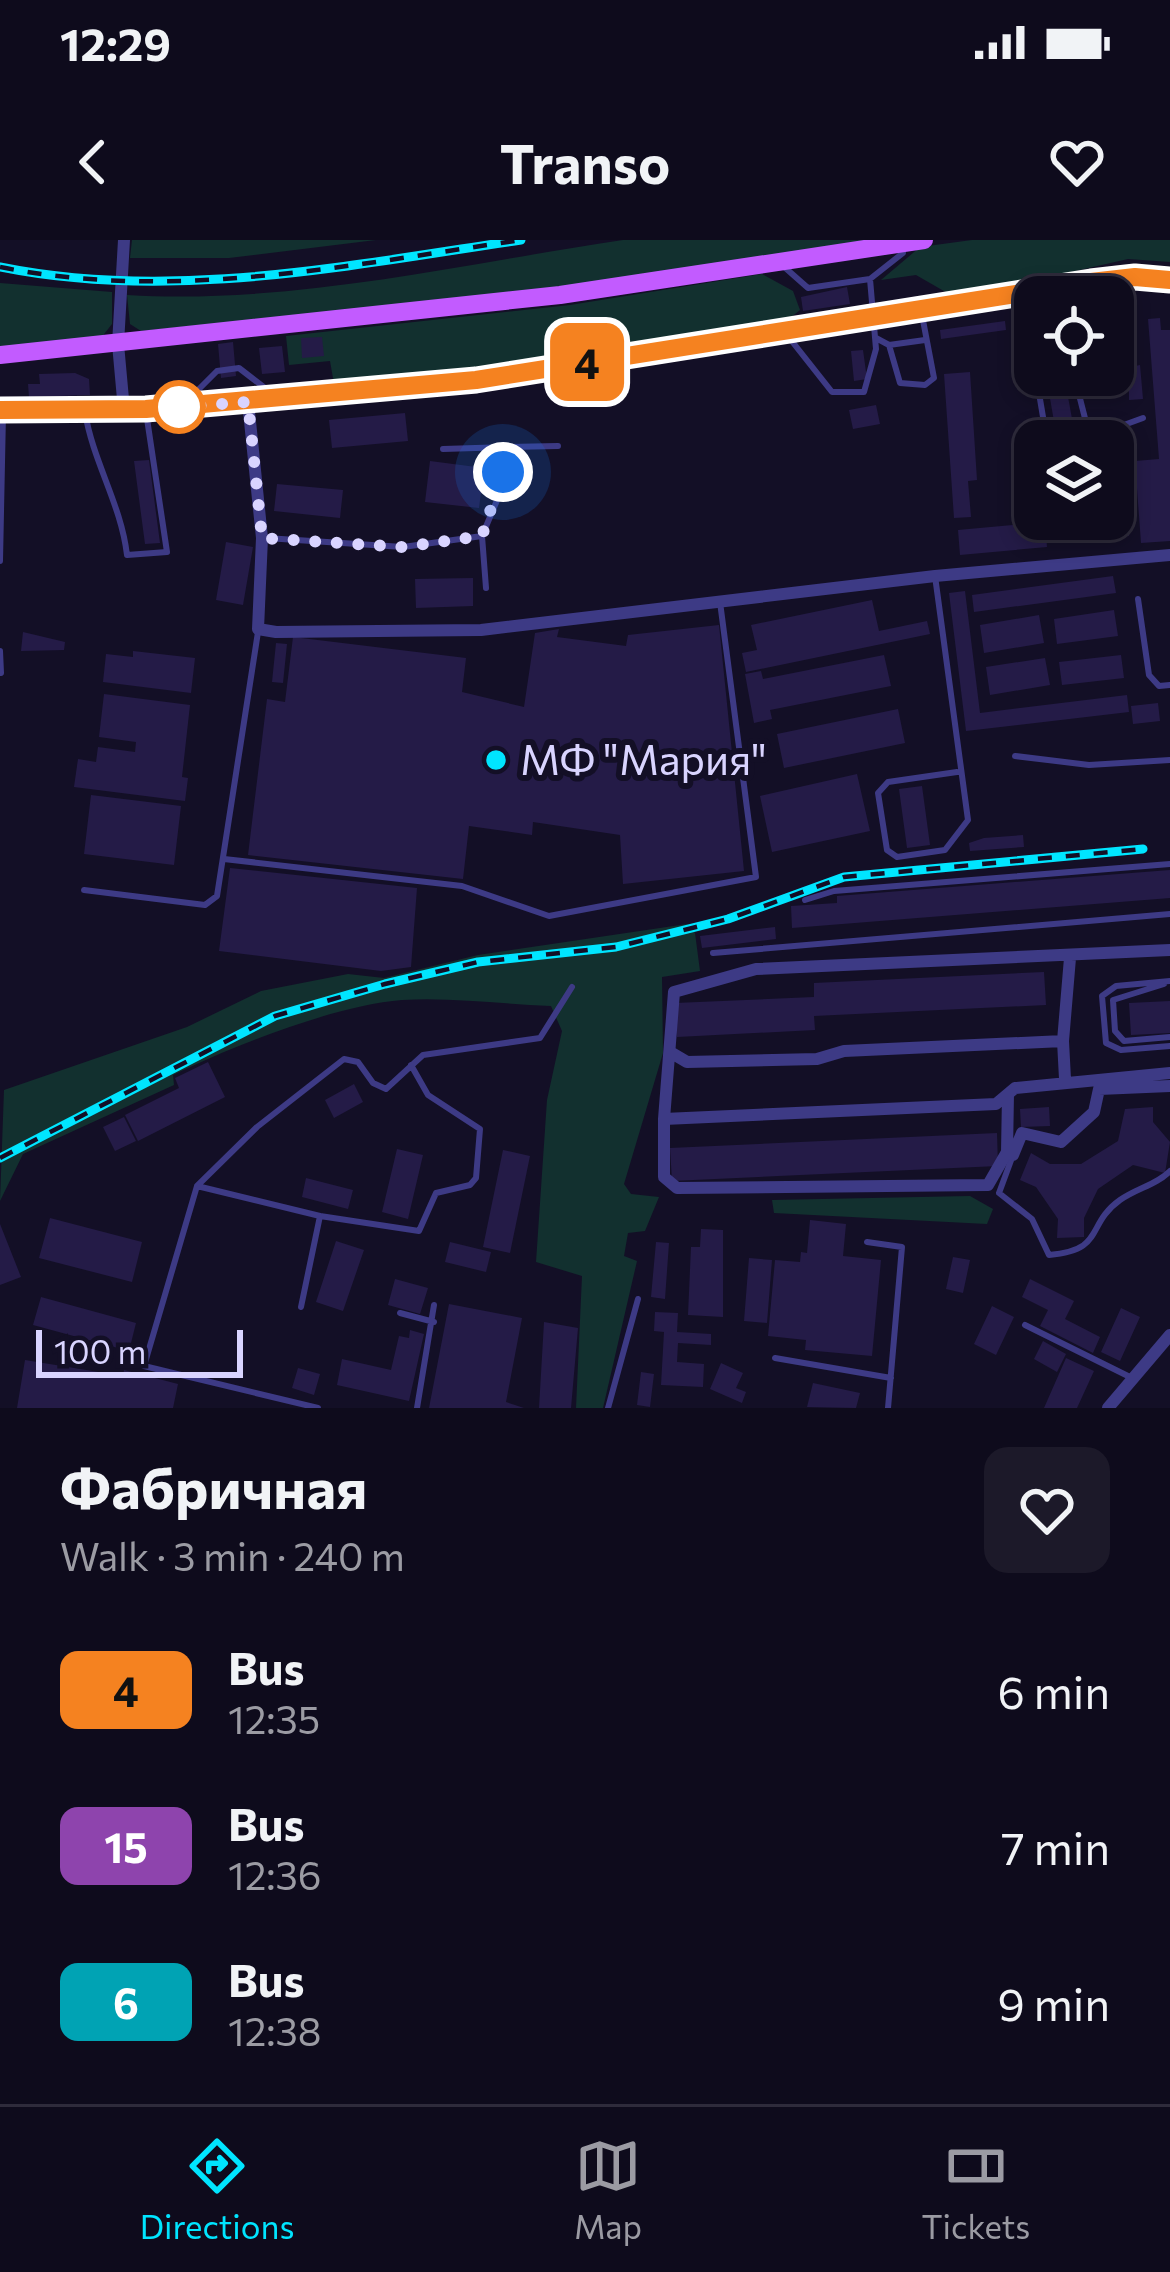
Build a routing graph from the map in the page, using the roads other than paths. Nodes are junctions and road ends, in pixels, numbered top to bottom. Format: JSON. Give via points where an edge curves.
{"nodes":[{"id":1,"x":124,"y":240,"type":"edge"},
{"id":2,"x":924,"y":240,"type":"edge"},
{"id":3,"x":902,"y":243,"type":"junction"},
{"id":4,"x":781,"y":263,"type":"junction"},
{"id":5,"x":1134,"y":277,"type":"edge"},
{"id":6,"x":870,"y":279,"type":"junction"},
{"id":7,"x":1170,"y":280,"type":"edge"},
{"id":8,"x":1014,"y":295,"type":"edge"},
{"id":9,"x":922,"y":310,"type":"junction"},
{"id":10,"x":874,"y":328,"type":"junction"},
{"id":11,"x":784,"y":332,"type":"junction"},
{"id":12,"x":925,"y":340,"type":"junction"},
{"id":13,"x":118,"y":344,"type":"junction"},
{"id":14,"x":889,"y":345,"type":"junction"},
{"id":15,"x":0,"y":355,"type":"edge"},
{"id":16,"x":278,"y":399,"type":"junction"},
{"id":17,"x":248,"y":402,"type":"junction"},
{"id":18,"x":182,"y":407,"type":"junction"},
{"id":19,"x":146,"y":409,"type":"junction"},
{"id":20,"x":1,"y":410,"type":"edge"},
{"id":21,"x":124,"y":410,"type":"junction"},
{"id":22,"x":85,"y":412,"type":"junction"},
{"id":23,"x":1143,"y":418,"type":"dead end"},
{"id":24,"x":1134,"y":421,"type":"edge"},
{"id":25,"x":558,"y":446,"type":"dead end"},
{"id":26,"x":508,"y":447,"type":"junction"},
{"id":27,"x":442,"y":448,"type":"dead end"},
{"id":28,"x":482,"y":536,"type":"junction"},
{"id":29,"x":262,"y":538,"type":"junction"},
{"id":30,"x":1170,"y":554,"type":"edge"},
{"id":31,"x":0,"y":561,"type":"edge"},
{"id":32,"x":935,"y":576,"type":"junction"},
{"id":33,"x":486,"y":588,"type":"dead end"},
{"id":34,"x":1138,"y":599,"type":"dead end"},
{"id":35,"x":720,"y":602,"type":"junction"},
{"id":36,"x":258,"y":628,"type":"junction"},
{"id":37,"x":0,"y":651,"type":"edge"},
{"id":38,"x":2,"y":673,"type":"edge"},
{"id":39,"x":1170,"y":685,"type":"edge"},
{"id":40,"x":1015,"y":756,"type":"dead end"},
{"id":41,"x":1170,"y":760,"type":"edge"},
{"id":42,"x":957,"y":772,"type":"junction"},
{"id":43,"x":224,"y":859,"type":"junction"},
{"id":44,"x":1170,"y":863,"type":"edge"},
{"id":45,"x":84,"y":890,"type":"dead end"},
{"id":46,"x":806,"y":900,"type":"dead end"},
{"id":47,"x":1170,"y":914,"type":"edge"},
{"id":48,"x":1170,"y":950,"type":"edge"},
{"id":49,"x":713,"y":953,"type":"dead end"},
{"id":50,"x":1070,"y":958,"type":"junction"},
{"id":51,"x":1168,"y":982,"type":"edge"},
{"id":52,"x":572,"y":987,"type":"dead end"},
{"id":53,"x":1063,"y":1041,"type":"junction"},
{"id":54,"x":1170,"y":1041,"type":"edge"},
{"id":55,"x":670,"y":1052,"type":"junction"},
{"id":56,"x":411,"y":1065,"type":"junction"},
{"id":57,"x":1170,"y":1073,"type":"edge"},
{"id":58,"x":1065,"y":1079,"type":"junction"},
{"id":59,"x":1170,"y":1086,"type":"edge"},
{"id":60,"x":1008,"y":1094,"type":"junction"},
{"id":61,"x":664,"y":1119,"type":"junction"},
{"id":62,"x":1013,"y":1155,"type":"joint"},
{"id":63,"x":1170,"y":1171,"type":"edge"},
{"id":64,"x":197,"y":1186,"type":"junction"},
{"id":65,"x":320,"y":1216,"type":"junction"},
{"id":66,"x":867,"y":1242,"type":"dead end"},
{"id":67,"x":638,"y":1299,"type":"dead end"},
{"id":68,"x":434,"y":1305,"type":"dead end"},
{"id":69,"x":301,"y":1307,"type":"dead end"},
{"id":70,"x":400,"y":1313,"type":"dead end"},
{"id":71,"x":434,"y":1322,"type":"junction"},
{"id":72,"x":1025,"y":1324,"type":"dead end"},
{"id":73,"x":1170,"y":1335,"type":"edge"},
{"id":74,"x":776,"y":1358,"type":"dead end"},
{"id":75,"x":891,"y":1378,"type":"junction"},
{"id":76,"x":1133,"y":1379,"type":"junction"},
{"id":77,"x":318,"y":1408,"type":"edge"},
{"id":78,"x":417,"y":1408,"type":"edge"},
{"id":79,"x":608,"y":1408,"type":"edge"},
{"id":80,"x":889,"y":1408,"type":"edge"},
{"id":81,"x":1108,"y":1408,"type":"edge"}],
"edges":[{"from":1,"to":13,"type":"street"},
{"from":2,"to":3,"type":"main road"},
{"from":3,"to":4,"type":"main road"},
{"from":3,"to":6,"type":"lane","via":[[903,253]]},
{"from":4,"to":6,"type":"lane","via":[[808,289]]},
{"from":4,"to":13,"type":"main road"},
{"from":5,"to":7,"type":"main road"},
{"from":6,"to":10,"type":"lane"},
{"from":8,"to":9,"type":"main road"},
{"from":9,"to":10,"type":"main road"},
{"from":9,"to":12,"type":"lane"},
{"from":10,"to":11,"type":"main road"},
{"from":10,"to":11,"type":"lane","via":[[869,385],[847,395],[832,392]]},
{"from":10,"to":14,"type":"lane"},
{"from":11,"to":16,"type":"main road","via":[[476,380]]},
{"from":12,"to":14,"type":"lane"},
{"from":12,"to":14,"type":"lane","via":[[934,378],[908,388],[899,383]]},
{"from":13,"to":15,"type":"main road"},
{"from":13,"to":21,"type":"street"},
{"from":16,"to":17,"type":"main road"},
{"from":16,"to":18,"type":"lane","via":[[239,368],[217,371]]},
{"from":17,"to":18,"type":"main road"},
{"from":17,"to":29,"type":"street"},
{"from":18,"to":19,"type":"main road"},
{"from":19,"to":21,"type":"main road"},
{"from":19,"to":22,"type":"lane","via":[[167,553],[127,555],[123,519],[91,448]]},
{"from":20,"to":22,"type":"main road"},
{"from":20,"to":31,"type":"lane"},
{"from":21,"to":22,"type":"main road"},
{"from":23,"to":24,"type":"lane"},
{"from":25,"to":26,"type":"lane"},
{"from":26,"to":27,"type":"lane"},
{"from":26,"to":28,"type":"lane"},
{"from":28,"to":29,"type":"lane","via":[[403,547]]},
{"from":28,"to":33,"type":"lane"},
{"from":29,"to":36,"type":"street"},
{"from":30,"to":32,"type":"street"},
{"from":32,"to":35,"type":"street"},
{"from":32,"to":42,"type":"lane"},
{"from":34,"to":39,"type":"lane","via":[[1149,675]]},
{"from":35,"to":36,"type":"street","via":[[481,630]]},
{"from":35,"to":43,"type":"lane","via":[[755,877],[549,916],[462,886]]},
{"from":36,"to":43,"type":"lane"},
{"from":37,"to":38,"type":"lane"},
{"from":40,"to":41,"type":"lane","via":[[1090,765]]},
{"from":42,"to":42,"type":"lane","via":[[888,782],[878,793],[886,850],[897,857],[945,850],[968,820]]},
{"from":43,"to":45,"type":"lane","via":[[218,896],[205,905]]},
{"from":44,"to":46,"type":"lane","via":[[834,891]]},
{"from":47,"to":49,"type":"lane"},
{"from":48,"to":50,"type":"street"},
{"from":50,"to":53,"type":"street"},
{"from":50,"to":55,"type":"street","via":[[757,969],[674,992]]},
{"from":51,"to":54,"type":"lane","via":[[1113,1000],[1115,1031],[1124,1041]]},
{"from":51,"to":54,"type":"lane","via":[[1116,986],[1102,996],[1106,1042],[1121,1050]]},
{"from":52,"to":56,"type":"lane","via":[[540,1038],[423,1055]]},
{"from":53,"to":55,"type":"street","via":[[844,1051],[817,1059],[687,1062]]},
{"from":53,"to":58,"type":"street"},
{"from":55,"to":61,"type":"street"},
{"from":56,"to":64,"type":"lane","via":[[386,1089],[358,1062],[344,1060]]},
{"from":56,"to":65,"type":"lane","via":[[428,1095],[480,1129],[476,1178],[436,1193],[419,1231]]},
{"from":57,"to":58,"type":"street"},
{"from":58,"to":60,"type":"street"},
{"from":59,"to":62,"type":"street","via":[[1099,1089],[1094,1112],[1061,1142],[1022,1133]]},
{"from":60,"to":61,"type":"street","via":[[996,1105]]},
{"from":60,"to":61,"type":"street","via":[[1007,1152],[988,1185],[677,1188],[664,1177]]},
{"from":62,"to":63,"type":"lane","via":[[999,1193],[1032,1220],[1049,1256],[1091,1243],[1115,1203]]},
{"from":64,"to":65,"type":"lane"},
{"from":64,"to":77,"type":"lane","via":[[144,1366]]},
{"from":65,"to":69,"type":"lane"},
{"from":66,"to":75,"type":"lane","via":[[902,1247]]},
{"from":67,"to":79,"type":"lane"},
{"from":68,"to":71,"type":"lane"},
{"from":70,"to":71,"type":"lane"},
{"from":71,"to":78,"type":"lane"},
{"from":72,"to":76,"type":"lane"},
{"from":73,"to":76,"type":"street"},
{"from":74,"to":75,"type":"lane"},
{"from":75,"to":80,"type":"lane"},
{"from":76,"to":81,"type":"street"}]}
